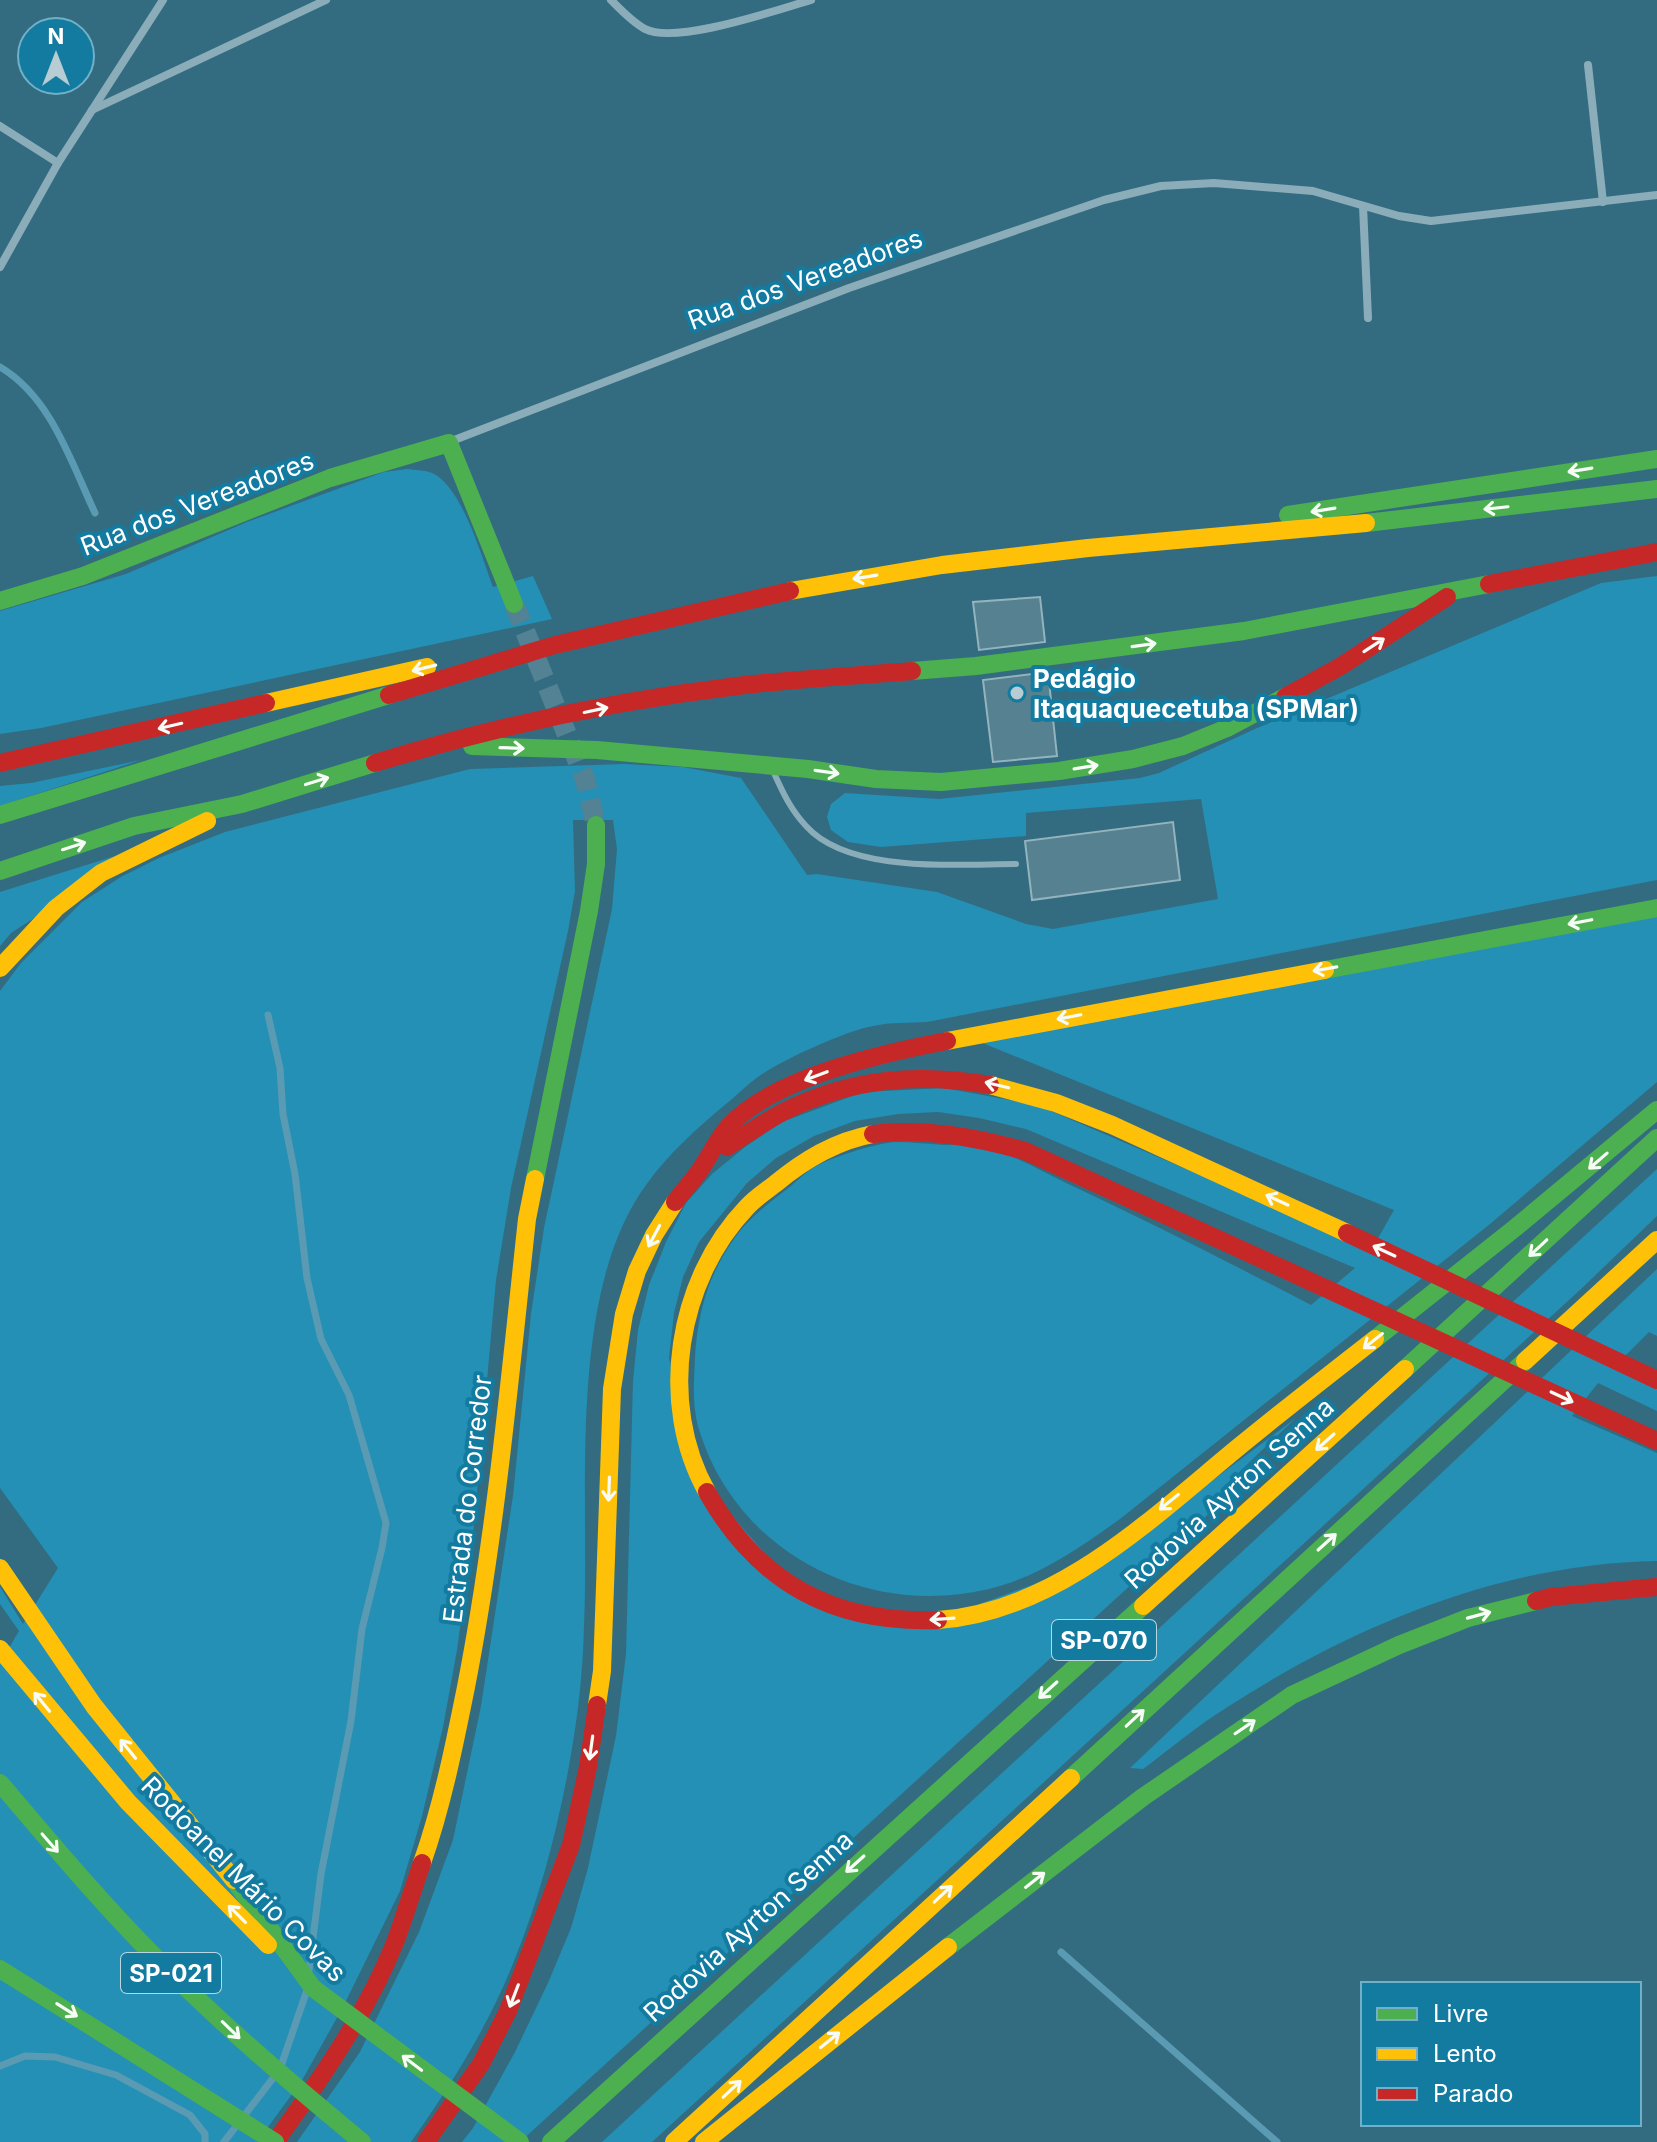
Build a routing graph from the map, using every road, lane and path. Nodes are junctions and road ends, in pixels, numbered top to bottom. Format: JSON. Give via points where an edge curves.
{"nodes":[{"id":1,"x":163,"y":0,"type":"edge"},
{"id":2,"x":326,"y":0,"type":"edge"},
{"id":3,"x":611,"y":0,"type":"edge"},
{"id":4,"x":811,"y":0,"type":"edge"},
{"id":5,"x":1588,"y":65,"type":"dead end"},
{"id":6,"x":91,"y":110,"type":"junction"},
{"id":7,"x":0,"y":126,"type":"edge"},
{"id":8,"x":58,"y":163,"type":"junction"},
{"id":9,"x":1657,"y":195,"type":"edge"},
{"id":10,"x":1603,"y":202,"type":"junction"},
{"id":11,"x":1363,"y":206,"type":"junction"},
{"id":12,"x":0,"y":267,"type":"edge"},
{"id":13,"x":1368,"y":318,"type":"dead end"},
{"id":14,"x":449,"y":443,"type":"junction"},
{"id":15,"x":1657,"y":459,"type":"edge"},
{"id":16,"x":1657,"y":489,"type":"edge"},
{"id":17,"x":1088,"y":548,"type":"junction"},
{"id":18,"x":1657,"y":552,"type":"edge"},
{"id":19,"x":1657,"y":561,"type":"edge"},
{"id":20,"x":1562,"y":570,"type":"junction"},
{"id":21,"x":1458,"y":589,"type":"junction"},
{"id":22,"x":0,"y":601,"type":"edge"},
{"id":23,"x":514,"y":604,"type":"tunnel mouth"},
{"id":24,"x":555,"y":645,"type":"junction"},
{"id":25,"x":434,"y":745,"type":"junction"},
{"id":26,"x":0,"y":763,"type":"edge"},
{"id":27,"x":771,"y":766,"type":"junction"},
{"id":28,"x":242,"y":804,"type":"junction"},
{"id":29,"x":0,"y":815,"type":"edge"},
{"id":30,"x":596,"y":825,"type":"tunnel mouth"},
{"id":31,"x":1016,"y":864,"type":"dead end"},
{"id":32,"x":0,"y":871,"type":"edge"},
{"id":33,"x":1657,"y":908,"type":"edge"},
{"id":34,"x":0,"y":968,"type":"edge"},
{"id":35,"x":1657,"y":1110,"type":"edge"},
{"id":36,"x":1657,"y":1138,"type":"edge"},
{"id":37,"x":698,"y":1173,"type":"junction"},
{"id":38,"x":1657,"y":1240,"type":"edge"},
{"id":39,"x":1657,"y":1380,"type":"edge"},
{"id":40,"x":1657,"y":1441,"type":"edge"},
{"id":41,"x":0,"y":1568,"type":"edge"},
{"id":42,"x":1657,"y":1587,"type":"edge"},
{"id":43,"x":0,"y":1649,"type":"edge"},
{"id":44,"x":0,"y":1783,"type":"edge"},
{"id":45,"x":0,"y":1969,"type":"edge"},
{"id":46,"x":313,"y":1988,"type":"junction"},
{"id":47,"x":275,"y":2142,"type":"edge"},
{"id":48,"x":362,"y":2142,"type":"edge"},
{"id":49,"x":426,"y":2142,"type":"edge"},
{"id":50,"x":520,"y":2142,"type":"edge"},
{"id":51,"x":551,"y":2142,"type":"edge"},
{"id":52,"x":674,"y":2142,"type":"edge"},
{"id":53,"x":704,"y":2142,"type":"edge"}],
"edges":[{"from":1,"to":6,"type":"street"},
{"from":2,"to":6,"type":"street"},
{"from":3,"to":4,"type":"street","via":[[647,30],[674,32],[709,29]]},
{"from":5,"to":10,"type":"street"},
{"from":6,"to":8,"type":"street"},
{"from":7,"to":8,"type":"street"},
{"from":8,"to":12,"type":"street"},
{"from":9,"to":10,"type":"street","name":"Rua dos Vereadores"},
{"from":10,"to":11,"type":"street","name":"Rua dos Vereadores","via":[[1431,221]]},
{"from":11,"to":13,"type":"street"},
{"from":11,"to":14,"type":"street","name":"Rua dos Vereadores","via":[[1313,191],[1214,183],[1161,186],[1104,200],[849,288]]},
{"from":14,"to":22,"type":"main road","name":"Rua dos Vereadores","via":[[330,478],[83,576]]},
{"from":14,"to":23,"type":"main road"},
{"from":15,"to":17,"type":"main road","one_way":true},
{"from":16,"to":17,"type":"main road","one_way":true},
{"from":17,"to":24,"type":"main road","one_way":true,"via":[[862,577]]},
{"from":18,"to":20,"type":"main road"},
{"from":19,"to":20,"type":"main road"},
{"from":20,"to":21,"type":"main road"},
{"from":25,"to":21,"type":"main road","one_way":true,"via":[[738,686],[976,666],[1169,642]]},
{"from":27,"to":21,"type":"main road","one_way":true,"via":[[941,782],[1133,759],[1227,728],[1341,666]]},
{"from":24,"to":26,"type":"main road","one_way":true,"via":[[485,653]]},
{"from":24,"to":29,"type":"main road"},
{"from":25,"to":27,"type":"main road","one_way":true,"via":[[597,750]]},
{"from":28,"to":25,"type":"main road","one_way":true},
{"from":27,"to":31,"type":"lane","via":[[787,803],[808,829],[830,844],[860,856],[916,865]]},
{"from":32,"to":28,"type":"main road","one_way":true,"via":[[134,826]]},
{"from":28,"to":34,"type":"main road","via":[[101,873],[56,908]]},
{"from":30,"to":47,"type":"main road","name":"Estrada do Corredor","via":[[589,911],[527,1219],[493,1523],[452,1758],[395,1942],[359,2016]]},
{"from":33,"to":37,"type":"main road","one_way":true,"via":[[848,1063],[758,1103],[729,1126]]},
{"from":35,"to":40,"type":"main road","one_way":true,"bridge":true,"via":[[1562,1192],[1139,1526],[1064,1578],[992,1610],[916,1621],[877,1618],[806,1595],[732,1535],[695,1473],[680,1413],[682,1336],[690,1300],[702,1267],[740,1212],[772,1182],[849,1140],[934,1133],[980,1138],[1025,1151],[1288,1271]]},
{"from":36,"to":51,"type":"main road","name":"Rodovia Ayrton Senna","number":"SP-070","one_way":true},
{"from":39,"to":37,"type":"main road","one_way":true,"bridge":true,"via":[[1098,1117],[992,1083],[898,1077],[853,1085],[755,1126]]},
{"from":37,"to":49,"type":"main road","one_way":true,"via":[[654,1235],[624,1314],[612,1389],[602,1671],[571,1845],[508,2011],[481,2064]]},
{"from":52,"to":38,"type":"main road","number":"SP-070","one_way":true},
{"from":46,"to":41,"type":"main road","one_way":true,"via":[[94,1706]]},
{"from":53,"to":42,"type":"main road","one_way":true,"via":[[1143,1797],[1292,1695],[1468,1618],[1551,1597]]},
{"from":46,"to":43,"type":"main road","name":"Rodoanel Mário Covas","number":"SP-021","one_way":true,"via":[[148,1825]]},
{"from":44,"to":48,"type":"main road","number":"SP-021","one_way":true,"bridge":true,"via":[[158,1960],[261,2058]]},
{"from":45,"to":47,"type":"main road","one_way":true,"bridge":true},
{"from":50,"to":46,"type":"main road","name":"Rodoanel Mário Covas","number":"SP-021","one_way":true,"bridge":true}]}
